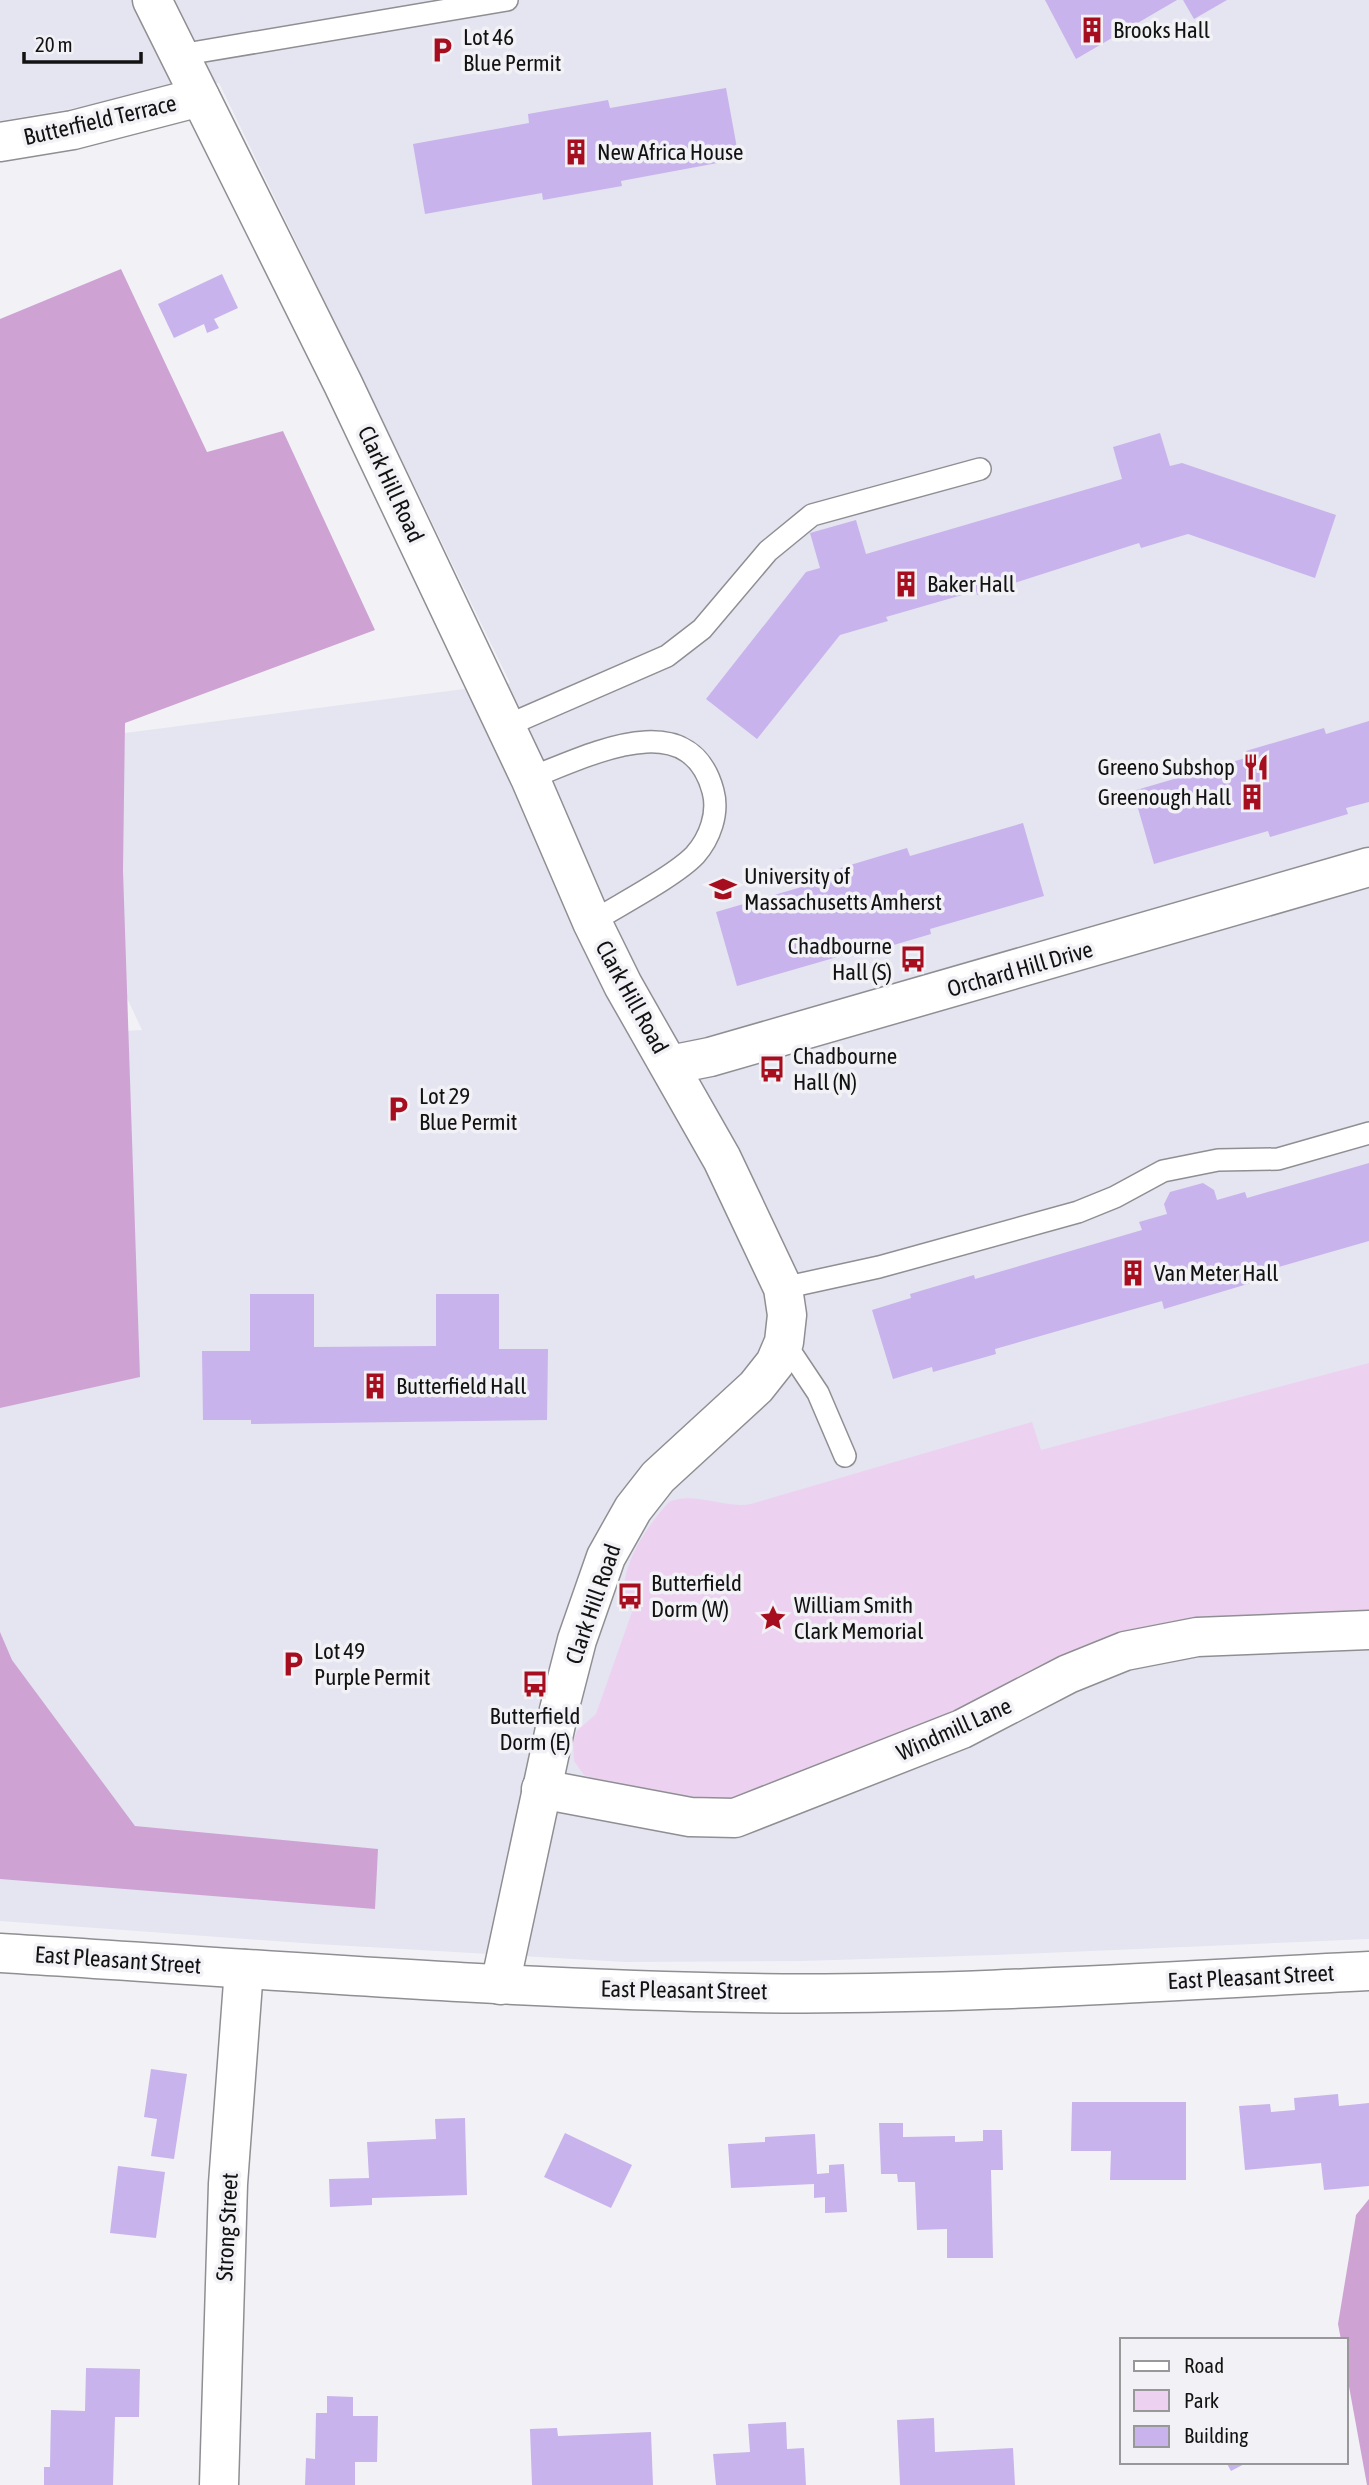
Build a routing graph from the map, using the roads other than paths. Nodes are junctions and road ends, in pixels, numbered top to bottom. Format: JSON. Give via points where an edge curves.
{"nodes":[{"id":1,"x":152,"y":0,"type":"edge"},
{"id":2,"x":507,"y":0,"type":"edge"},
{"id":3,"x":180,"y":55,"type":"junction"},
{"id":4,"x":200,"y":97,"type":"junction"},
{"id":5,"x":0,"y":142,"type":"edge"},
{"id":6,"x":980,"y":470,"type":"dead end"},
{"id":7,"x":506,"y":726,"type":"junction"},
{"id":8,"x":530,"y":778,"type":"junction"},
{"id":9,"x":1369,"y":867,"type":"edge"},
{"id":10,"x":592,"y":922,"type":"junction"},
{"id":11,"x":670,"y":1065,"type":"junction"},
{"id":12,"x":1369,"y":1133,"type":"edge"},
{"id":13,"x":783,"y":1288,"type":"junction"},
{"id":14,"x":784,"y":1342,"type":"junction"},
{"id":15,"x":845,"y":1456,"type":"dead end"},
{"id":16,"x":1369,"y":1630,"type":"edge"},
{"id":17,"x":541,"y":1789,"type":"junction"},
{"id":18,"x":0,"y":1953,"type":"edge"},
{"id":19,"x":244,"y":1969,"type":"junction"},
{"id":20,"x":1369,"y":1971,"type":"edge"},
{"id":21,"x":500,"y":1985,"type":"junction"},
{"id":22,"x":219,"y":2485,"type":"edge"}],
"edges":[{"from":1,"to":3,"type":"street","name":"Clark Hill Road"},
{"from":2,"to":3,"type":"lane"},
{"from":3,"to":4,"type":"street","name":"Clark Hill Road"},
{"from":4,"to":5,"type":"street","name":"Butterfield Terrace","via":[[73,130]]},
{"from":4,"to":7,"type":"street","name":"Clark Hill Road"},
{"from":6,"to":7,"type":"lane","via":[[813,515],[786,534],[702,629],[667,656]]},
{"from":7,"to":8,"type":"street","name":"Clark Hill Road"},
{"from":8,"to":10,"type":"street","name":"Clark Hill Road"},
{"from":8,"to":10,"type":"lane","via":[[631,742],[655,741],[695,755],[710,782],[715,800],[709,837],[693,857]]},
{"from":9,"to":11,"type":"street","name":"Orchard Hill Drive"},
{"from":10,"to":11,"type":"street","name":"Clark Hill Road"},
{"from":11,"to":13,"type":"street","name":"Clark Hill Road","via":[[722,1159]]},
{"from":12,"to":13,"type":"lane","via":[[1278,1159],[1219,1160],[1163,1171],[1078,1212],[879,1267]]},
{"from":13,"to":14,"type":"street","name":"Clark Hill Road","via":[[788,1315]]},
{"from":14,"to":15,"type":"lane","via":[[818,1393]]},
{"from":14,"to":17,"type":"street","name":"Clark Hill Road","via":[[775,1363],[755,1387],[658,1477],[621,1528],[577,1640]]},
{"from":16,"to":17,"type":"street","name":"Windmill Lane","via":[[1197,1637],[1125,1651],[1068,1674],[962,1729],[735,1818],[690,1817]]},
{"from":17,"to":21,"type":"street","name":"Clark Hill Road"},
{"from":18,"to":19,"type":"street","name":"East Pleasant Street"},
{"from":19,"to":21,"type":"street","name":"East Pleasant Street"},
{"from":19,"to":22,"type":"street","name":"Strong Street","via":[[228,2185]]},
{"from":20,"to":21,"type":"street","name":"East Pleasant Street","via":[[994,1990],[753,1993]]}]}
